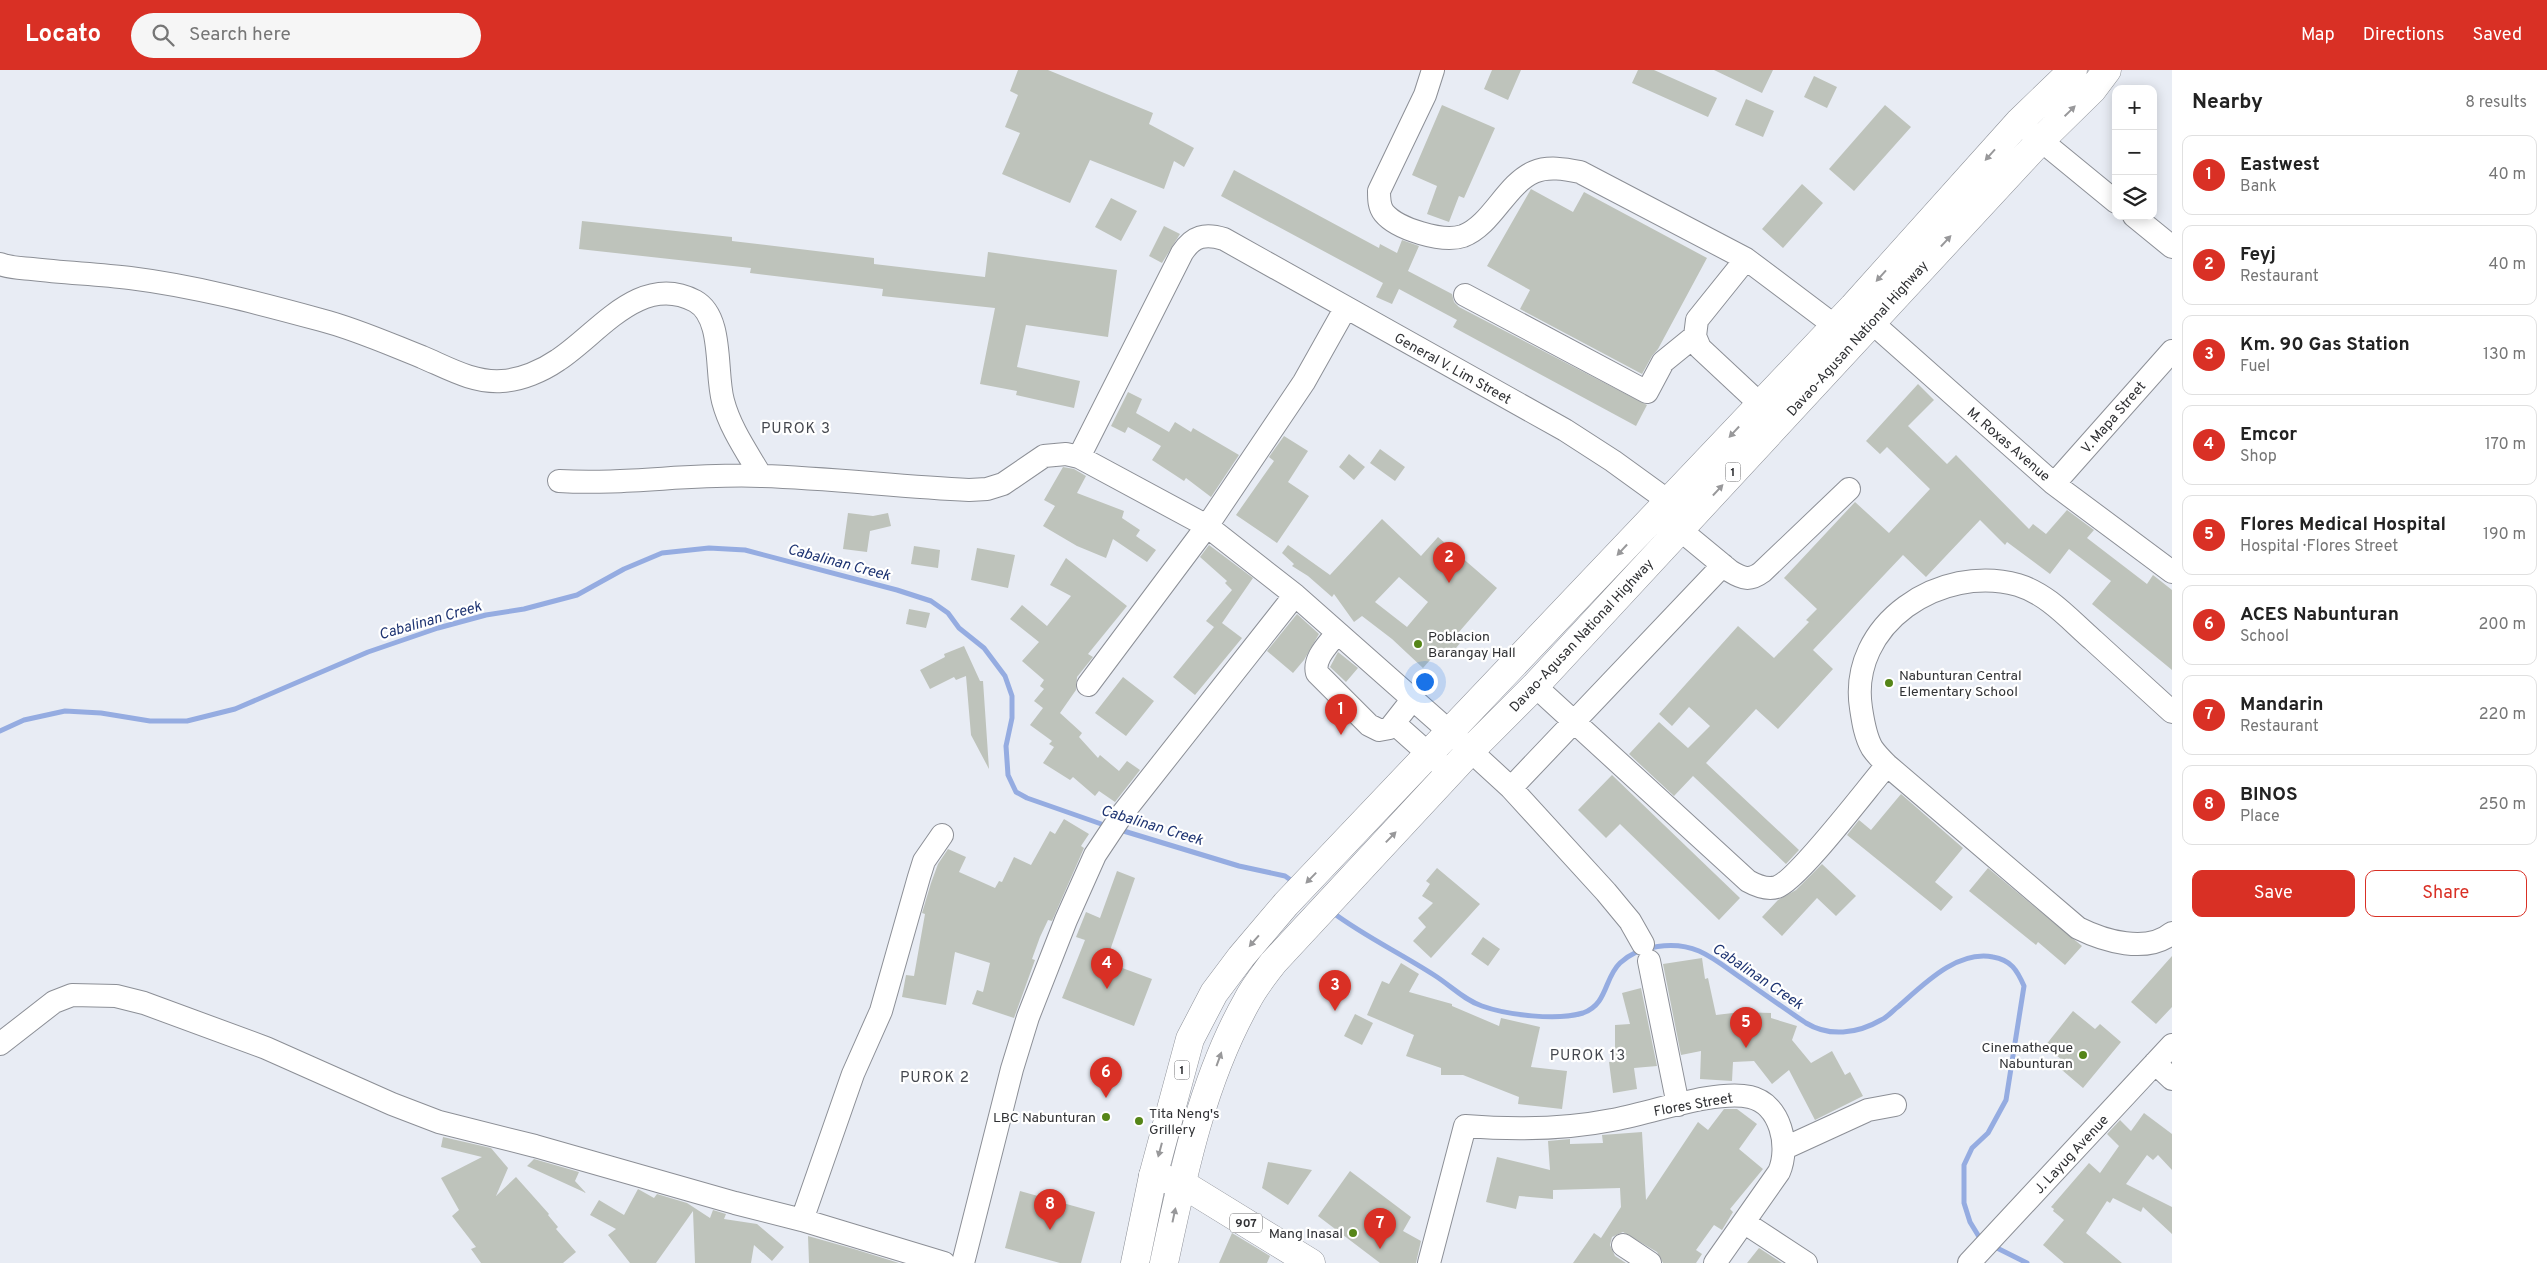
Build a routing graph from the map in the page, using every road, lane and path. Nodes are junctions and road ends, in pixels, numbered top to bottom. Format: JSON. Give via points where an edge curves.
{"nodes":[{"id":1,"x":1433,"y":70,"type":"edge"},
{"id":2,"x":2073,"y":70,"type":"edge"},
{"id":3,"x":2107,"y":70,"type":"edge"},
{"id":4,"x":2019,"y":122,"type":"junction"},
{"id":5,"x":2040,"y":141,"type":"junction"},
{"id":6,"x":2112,"y":199,"type":"edge"},
{"id":7,"x":2139,"y":220,"type":"edge"},
{"id":8,"x":2172,"y":247,"type":"edge"},
{"id":9,"x":1746,"y":259,"type":"junction"},
{"id":10,"x":0,"y":264,"type":"edge"},
{"id":11,"x":1465,"y":295,"type":"dead end"},
{"id":12,"x":1346,"y":309,"type":"junction"},
{"id":13,"x":1853,"y":318,"type":"junction"},
{"id":14,"x":1695,"y":336,"type":"junction"},
{"id":15,"x":2172,"y":351,"type":"edge"},
{"id":16,"x":1760,"y":404,"type":"junction"},
{"id":17,"x":1079,"y":457,"type":"junction"},
{"id":18,"x":761,"y":476,"type":"junction"},
{"id":19,"x":559,"y":481,"type":"dead end"},
{"id":20,"x":2054,"y":484,"type":"junction"},
{"id":21,"x":1849,"y":489,"type":"dead end"},
{"id":22,"x":1664,"y":506,"type":"junction"},
{"id":23,"x":1685,"y":524,"type":"junction"},
{"id":24,"x":1207,"y":526,"type":"junction"},
{"id":25,"x":1723,"y":566,"type":"junction"},
{"id":26,"x":2172,"y":572,"type":"edge"},
{"id":27,"x":1295,"y":595,"type":"junction"},
{"id":28,"x":1337,"y":633,"type":"junction"},
{"id":29,"x":1088,"y":685,"type":"dead end"},
{"id":30,"x":1535,"y":686,"type":"junction"},
{"id":31,"x":1412,"y":700,"type":"junction"},
{"id":32,"x":2172,"y":712,"type":"edge"},
{"id":33,"x":1573,"y":722,"type":"junction"},
{"id":34,"x":1394,"y":724,"type":"junction"},
{"id":35,"x":1450,"y":732,"type":"junction"},
{"id":36,"x":1470,"y":751,"type":"junction"},
{"id":37,"x":1430,"y":754,"type":"junction"},
{"id":38,"x":1887,"y":765,"type":"junction"},
{"id":39,"x":1450,"y":775,"type":"junction"},
{"id":40,"x":1511,"y":788,"type":"junction"},
{"id":41,"x":942,"y":835,"type":"dead end"},
{"id":42,"x":2172,"y":933,"type":"edge"},
{"id":43,"x":0,"y":1044,"type":"edge"},
{"id":44,"x":2172,"y":1046,"type":"edge"},
{"id":45,"x":2155,"y":1064,"type":"junction"},
{"id":46,"x":2172,"y":1079,"type":"edge"},
{"id":47,"x":1678,"y":1105,"type":"junction"},
{"id":48,"x":1895,"y":1105,"type":"dead end"},
{"id":49,"x":1785,"y":1148,"type":"junction"},
{"id":50,"x":1153,"y":1176,"type":"junction"},
{"id":51,"x":1181,"y":1183,"type":"junction"},
{"id":52,"x":802,"y":1220,"type":"junction"},
{"id":53,"x":1745,"y":1223,"type":"junction"},
{"id":54,"x":1623,"y":1245,"type":"dead end"},
{"id":55,"x":1979,"y":1258,"type":"edge"},
{"id":56,"x":944,"y":1263,"type":"edge"},
{"id":57,"x":963,"y":1263,"type":"edge"},
{"id":58,"x":1135,"y":1263,"type":"edge"},
{"id":59,"x":1164,"y":1263,"type":"edge"},
{"id":60,"x":1311,"y":1263,"type":"edge"},
{"id":61,"x":1429,"y":1263,"type":"edge"},
{"id":62,"x":1650,"y":1263,"type":"edge"},
{"id":63,"x":1715,"y":1263,"type":"edge"},
{"id":64,"x":1806,"y":1263,"type":"edge"}],
"edges":[{"from":1,"to":9,"type":"street","name":"M. Roxas Avenue","via":[[1425,95],[1379,191],[1383,212],[1392,221],[1432,236],[1462,236],[1483,222],[1526,176],[1535,171],[1565,169],[1590,176]]},
{"from":2,"to":4,"type":"main road","name":"Davao-Agusan National Highway","number":"1"},
{"from":5,"to":3,"type":"main road","name":"Davao-Agusan National Highway","number":"1","one_way":true,"via":[[2092,90]]},
{"from":4,"to":5,"type":"street"},
{"from":4,"to":13,"type":"main road","name":"Davao-Agusan National Highway","number":"1","one_way":true},
{"from":5,"to":6,"type":"street"},
{"from":13,"to":5,"type":"main road","name":"Davao-Agusan National Highway","number":"1","one_way":true},
{"from":7,"to":8,"type":"street"},
{"from":9,"to":13,"type":"street","name":"M. Roxas Avenue"},
{"from":9,"to":14,"type":"street","via":[[1697,320]]},
{"from":10,"to":18,"type":"street","via":[[135,278],[195,289],[341,326],[484,381],[520,378],[541,370],[566,355],[623,308],[650,296],[677,295],[694,301],[713,324],[718,379],[726,412]]},
{"from":11,"to":14,"type":"street","via":[[1647,392],[1663,362]]},
{"from":12,"to":17,"type":"street","name":"General V. Lim Street","via":[[1224,240],[1206,235],[1188,244]]},
{"from":12,"to":22,"type":"street","name":"General V. Lim Street","via":[[1565,430]]},
{"from":12,"to":24,"type":"street","via":[[1304,382]]},
{"from":13,"to":16,"type":"main road","name":"Davao-Agusan National Highway","number":"1"},
{"from":13,"to":20,"type":"street","name":"M. Roxas Avenue"},
{"from":23,"to":13,"type":"main road","name":"Davao-Agusan National Highway","number":"1","one_way":true},
{"from":14,"to":16,"type":"street","via":[[1700,348]]},
{"from":15,"to":20,"type":"street","name":"V. Mapa Street"},
{"from":16,"to":22,"type":"main road","name":"Davao-Agusan National Highway","number":"1","one_way":true},
{"from":17,"to":18,"type":"street","via":[[1054,453],[1044,456],[1003,484],[987,489]]},
{"from":17,"to":24,"type":"street"},
{"from":18,"to":19,"type":"street","via":[[690,476],[589,483]]},
{"from":20,"to":26,"type":"street","name":"M. Roxas Avenue"},
{"from":21,"to":25,"type":"street","name":"General V. Lim Street","via":[[1757,576],[1742,578]]},
{"from":22,"to":23,"type":"street","name":"General V. Lim Street"},
{"from":22,"to":35,"type":"main road","name":"Davao-Agusan National Highway","number":"1","one_way":true},
{"from":23,"to":25,"type":"street","name":"General V. Lim Street"},
{"from":23,"to":30,"type":"main road","name":"Davao-Agusan National Highway","number":"1"},
{"from":24,"to":27,"type":"street"},
{"from":24,"to":29,"type":"street"},
{"from":25,"to":33,"type":"street"},
{"from":27,"to":28,"type":"street"},
{"from":27,"to":57,"type":"street","via":[[1109,832],[1095,855],[1028,1017]]},
{"from":28,"to":31,"type":"street"},
{"from":28,"to":34,"type":"street","via":[[1317,662],[1318,675],[1373,728],[1385,729]]},
{"from":30,"to":33,"type":"street"},
{"from":30,"to":36,"type":"main road","name":"Davao-Agusan National Highway","number":"1"},
{"from":31,"to":34,"type":"street"},
{"from":31,"to":35,"type":"street"},
{"from":32,"to":38,"type":"street","via":[[2048,600],[2018,585],[1974,581],[1936,590],[1900,609],[1873,641],[1862,671],[1859,695],[1864,726],[1872,747]]},
{"from":33,"to":38,"type":"street","via":[[1748,881],[1766,889],[1784,884],[1805,864]]},
{"from":33,"to":40,"type":"street"},
{"from":34,"to":37,"type":"street"},
{"from":35,"to":36,"type":"street"},
{"from":35,"to":37,"type":"main road","name":"Davao-Agusan National Highway","number":"1"},
{"from":36,"to":39,"type":"main road","name":"Davao-Agusan National Highway","number":"1"},
{"from":36,"to":40,"type":"street"},
{"from":37,"to":39,"type":"street"},
{"from":37,"to":50,"type":"main road","name":"Davao-Agusan National Highway","number":"1","one_way":true,"via":[[1286,904],[1214,993],[1190,1039]]},
{"from":38,"to":42,"type":"street","via":[[2078,928],[2106,940],[2129,944],[2145,943]]},
{"from":51,"to":39,"type":"main road","name":"Davao-Agusan National Highway","number":"1","one_way":true,"via":[[1202,1106],[1224,1048],[1252,992],[1272,963]]},
{"from":40,"to":47,"type":"street","via":[[1630,921],[1646,953]]},
{"from":41,"to":52,"type":"street","via":[[924,861],[881,1010],[853,1074]]},
{"from":43,"to":52,"type":"street","via":[[54,1002],[72,995],[116,996],[144,1003],[266,1048],[439,1122]]},
{"from":44,"to":45,"type":"street","name":"J. Layug Avenue"},
{"from":45,"to":46,"type":"street"},
{"from":45,"to":55,"type":"street","name":"J. Layug Avenue","via":[[1997,1234]]},
{"from":47,"to":49,"type":"street","name":"Flores Street","via":[[1738,1095],[1761,1101],[1778,1123]]},
{"from":47,"to":61,"type":"street","name":"Flores Street","via":[[1564,1128],[1526,1130],[1465,1126]]},
{"from":48,"to":49,"type":"street","via":[[1868,1110]]},
{"from":49,"to":53,"type":"street","name":"Flores Street","via":[[1779,1172]]},
{"from":50,"to":51,"type":"main road","number":"907"},
{"from":50,"to":58,"type":"main road","name":"Davao-Agusan National Highway","number":"1"},
{"from":59,"to":51,"type":"main road","name":"Davao-Agusan National Highway","number":"1","one_way":true},
{"from":51,"to":60,"type":"main road","number":"907"},
{"from":52,"to":56,"type":"street"},
{"from":53,"to":63,"type":"street","name":"Flores Street"},
{"from":53,"to":64,"type":"street"},
{"from":54,"to":62,"type":"street"}]}
